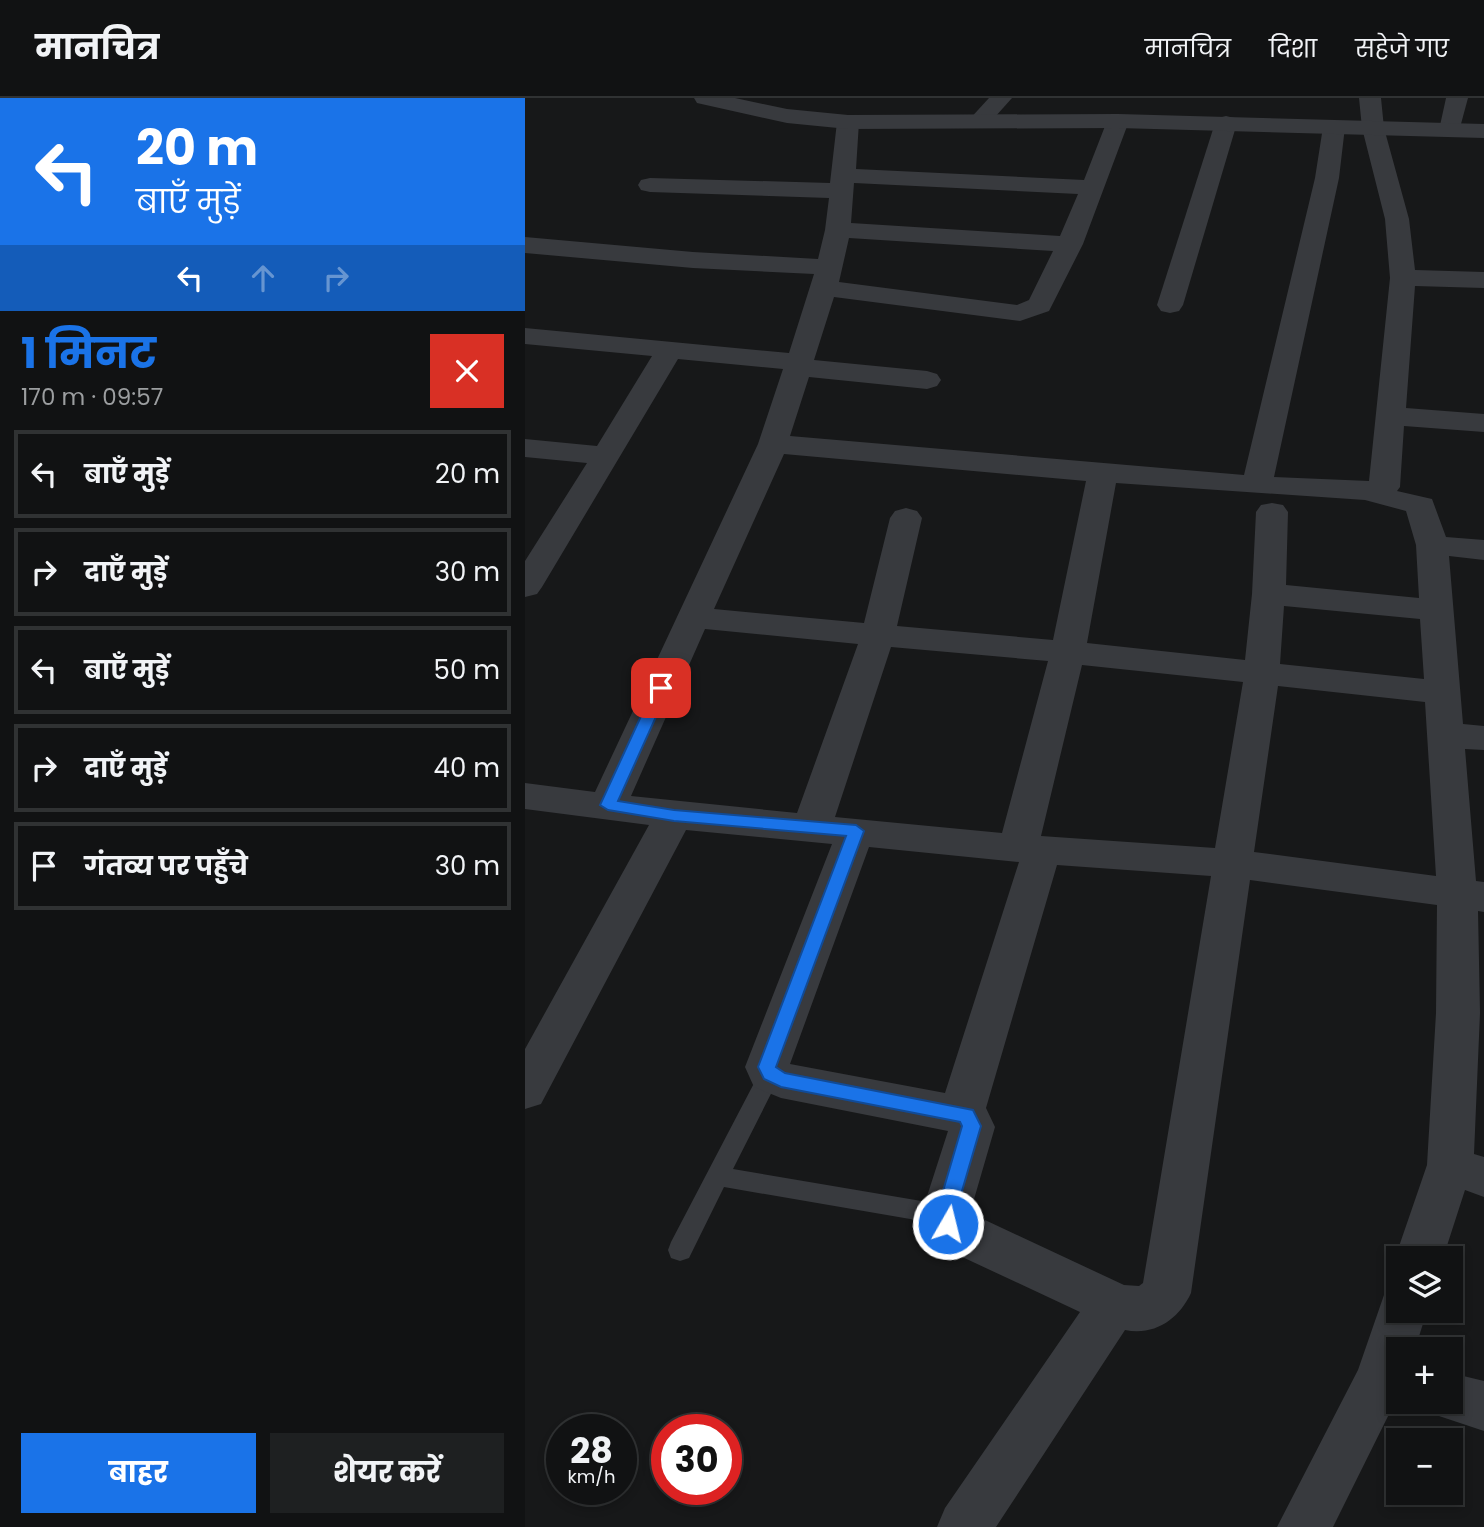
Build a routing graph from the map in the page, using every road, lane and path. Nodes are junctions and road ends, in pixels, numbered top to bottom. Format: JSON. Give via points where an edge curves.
{"nodes":[{"id":1,"x":705,"y":98,"type":"edge"},
{"id":2,"x":1001,"y":98,"type":"edge"},
{"id":3,"x":1370,"y":98,"type":"edge"},
{"id":4,"x":1457,"y":98,"type":"edge"},
{"id":5,"x":1118,"y":121,"type":"junction"},
{"id":6,"x":848,"y":122,"type":"junction"},
{"id":7,"x":978,"y":122,"type":"junction"},
{"id":8,"x":1226,"y":122,"type":"junction"},
{"id":9,"x":1333,"y":127,"type":"junction"},
{"id":10,"x":1373,"y":128,"type":"junction"},
{"id":11,"x":1450,"y":130,"type":"junction"},
{"id":12,"x":1484,"y":131,"type":"edge"},
{"id":13,"x":841,"y":183,"type":"junction"},
{"id":14,"x":650,"y":185,"type":"dead end"},
{"id":15,"x":1094,"y":188,"type":"junction"},
{"id":16,"x":838,"y":230,"type":"junction"},
{"id":17,"x":1069,"y":244,"type":"junction"},
{"id":18,"x":525,"y":245,"type":"edge"},
{"id":19,"x":826,"y":278,"type":"junction"},
{"id":20,"x":1403,"y":278,"type":"junction"},
{"id":21,"x":1484,"y":280,"type":"edge"},
{"id":22,"x":1170,"y":305,"type":"dead end"},
{"id":23,"x":525,"y":336,"type":"edge"},
{"id":24,"x":669,"y":351,"type":"junction"},
{"id":25,"x":797,"y":365,"type":"junction"},
{"id":26,"x":927,"y":380,"type":"dead end"},
{"id":27,"x":1392,"y":416,"type":"junction"},
{"id":28,"x":1484,"y":423,"type":"edge"},
{"id":29,"x":773,"y":444,"type":"junction"},
{"id":30,"x":525,"y":448,"type":"edge"},
{"id":31,"x":607,"y":456,"type":"junction"},
{"id":32,"x":1103,"y":473,"type":"junction"},
{"id":33,"x":1373,"y":491,"type":"junction"},
{"id":34,"x":1264,"y":499,"type":"junction"},
{"id":35,"x":906,"y":518,"type":"dead end"},
{"id":36,"x":1432,"y":545,"type":"junction"},
{"id":37,"x":1484,"y":550,"type":"edge"},
{"id":38,"x":525,"y":587,"type":"edge"},
{"id":39,"x":1269,"y":594,"type":"junction"},
{"id":40,"x":1436,"y":610,"type":"junction"},
{"id":41,"x":694,"y":618,"type":"junction"},
{"id":42,"x":878,"y":635,"type":"junction"},
{"id":43,"x":1068,"y":652,"type":"junction"},
{"id":44,"x":1262,"y":676,"type":"junction"},
{"id":45,"x":1444,"y":693,"type":"junction"},
{"id":46,"x":1465,"y":736,"type":"edge"},
{"id":47,"x":525,"y":796,"type":"edge"},
{"id":48,"x":608,"y":805,"type":"junction"},
{"id":49,"x":674,"y":815,"type":"junction"},
{"id":50,"x":812,"y":827,"type":"junction"},
{"id":51,"x":856,"y":831,"type":"junction"},
{"id":52,"x":1030,"y":849,"type":"junction"},
{"id":53,"x":1235,"y":864,"type":"junction"},
{"id":54,"x":1470,"y":896,"type":"edge"},
{"id":55,"x":1471,"y":1015,"type":"edge"},
{"id":56,"x":770,"y":1074,"type":"junction"},
{"id":57,"x":525,"y":1091,"type":"edge"},
{"id":58,"x":961,"y":1115,"type":"junction"},
{"id":59,"x":1467,"y":1171,"type":"edge"},
{"id":60,"x":718,"y":1176,"type":"junction"},
{"id":61,"x":946,"y":1215,"type":"junction"},
{"id":62,"x":1426,"y":1246,"type":"edge"},
{"id":63,"x":680,"y":1250,"type":"dead end"},
{"id":64,"x":1114,"y":1304,"type":"junction"},
{"id":65,"x":1386,"y":1384,"type":"edge"},
{"id":66,"x":1463,"y":1400,"type":"edge"},
{"id":67,"x":1484,"y":1406,"type":"edge"},
{"id":68,"x":964,"y":1527,"type":"edge"},
{"id":69,"x":1304,"y":1527,"type":"edge"}],
"edges":[{"from":1,"to":6,"type":"street","via":[[776,114]]},
{"from":2,"to":7,"type":"street"},
{"from":3,"to":10,"type":"street"},
{"from":4,"to":11,"type":"street"},
{"from":5,"to":7,"type":"street"},
{"from":5,"to":8,"type":"street"},
{"from":5,"to":15,"type":"street"},
{"from":6,"to":7,"type":"street"},
{"from":6,"to":13,"type":"street"},
{"from":8,"to":9,"type":"street"},
{"from":8,"to":22,"type":"street"},
{"from":9,"to":10,"type":"street"},
{"from":9,"to":34,"type":"street"},
{"from":10,"to":11,"type":"street"},
{"from":10,"to":20,"type":"street","via":[[1397,219]]},
{"from":11,"to":12,"type":"street"},
{"from":13,"to":14,"type":"street"},
{"from":13,"to":15,"type":"street"},
{"from":13,"to":16,"type":"street"},
{"from":15,"to":17,"type":"street"},
{"from":16,"to":17,"type":"street"},
{"from":16,"to":19,"type":"street"},
{"from":17,"to":19,"type":"street","via":[[1040,305],[1029,311],[1002,311]]},
{"from":18,"to":19,"type":"street"},
{"from":19,"to":25,"type":"street"},
{"from":20,"to":21,"type":"street"},
{"from":20,"to":27,"type":"street"},
{"from":23,"to":24,"type":"street"},
{"from":24,"to":25,"type":"street"},
{"from":24,"to":31,"type":"street"},
{"from":25,"to":26,"type":"street"},
{"from":25,"to":29,"type":"street"},
{"from":27,"to":28,"type":"street"},
{"from":27,"to":33,"type":"street","via":[[1385,485]]},
{"from":29,"to":32,"type":"street"},
{"from":29,"to":41,"type":"street"},
{"from":30,"to":31,"type":"street"},
{"from":31,"to":38,"type":"street"},
{"from":32,"to":34,"type":"street"},
{"from":32,"to":43,"type":"street"},
{"from":33,"to":34,"type":"street"},
{"from":33,"to":36,"type":"street","via":[[1385,500],[1421,506]]},
{"from":34,"to":39,"type":"street"},
{"from":35,"to":42,"type":"street"},
{"from":36,"to":37,"type":"street"},
{"from":36,"to":40,"type":"street"},
{"from":39,"to":40,"type":"street"},
{"from":39,"to":44,"type":"street"},
{"from":40,"to":45,"type":"street"},
{"from":41,"to":42,"type":"street"},
{"from":41,"to":48,"type":"street"},
{"from":42,"to":43,"type":"street"},
{"from":42,"to":50,"type":"street"},
{"from":43,"to":44,"type":"street"},
{"from":43,"to":52,"type":"street"},
{"from":44,"to":45,"type":"street"},
{"from":44,"to":53,"type":"street"},
{"from":45,"to":46,"type":"street"},
{"from":46,"to":54,"type":"street"},
{"from":47,"to":48,"type":"street"},
{"from":48,"to":49,"type":"street"},
{"from":49,"to":50,"type":"street"},
{"from":49,"to":57,"type":"street"},
{"from":50,"to":51,"type":"street"},
{"from":51,"to":52,"type":"street"},
{"from":51,"to":56,"type":"street","via":[[767,1067]]},
{"from":52,"to":53,"type":"street"},
{"from":52,"to":58,"type":"street"},
{"from":53,"to":54,"type":"street"},
{"from":53,"to":64,"type":"street","via":[[1166,1293],[1153,1307],[1142,1310]]},
{"from":54,"to":55,"type":"street"},
{"from":55,"to":59,"type":"street"},
{"from":56,"to":58,"type":"street","via":[[781,1080]]},
{"from":56,"to":60,"type":"lane"},
{"from":58,"to":61,"type":"street","via":[[970,1119],[972,1126]]},
{"from":59,"to":62,"type":"street"},
{"from":60,"to":61,"type":"lane"},
{"from":60,"to":63,"type":"lane"},
{"from":61,"to":64,"type":"street","via":[[948,1224],[960,1233]]},
{"from":64,"to":68,"type":"street"},
{"from":65,"to":69,"type":"street"},
{"from":66,"to":67,"type":"street"}]}
